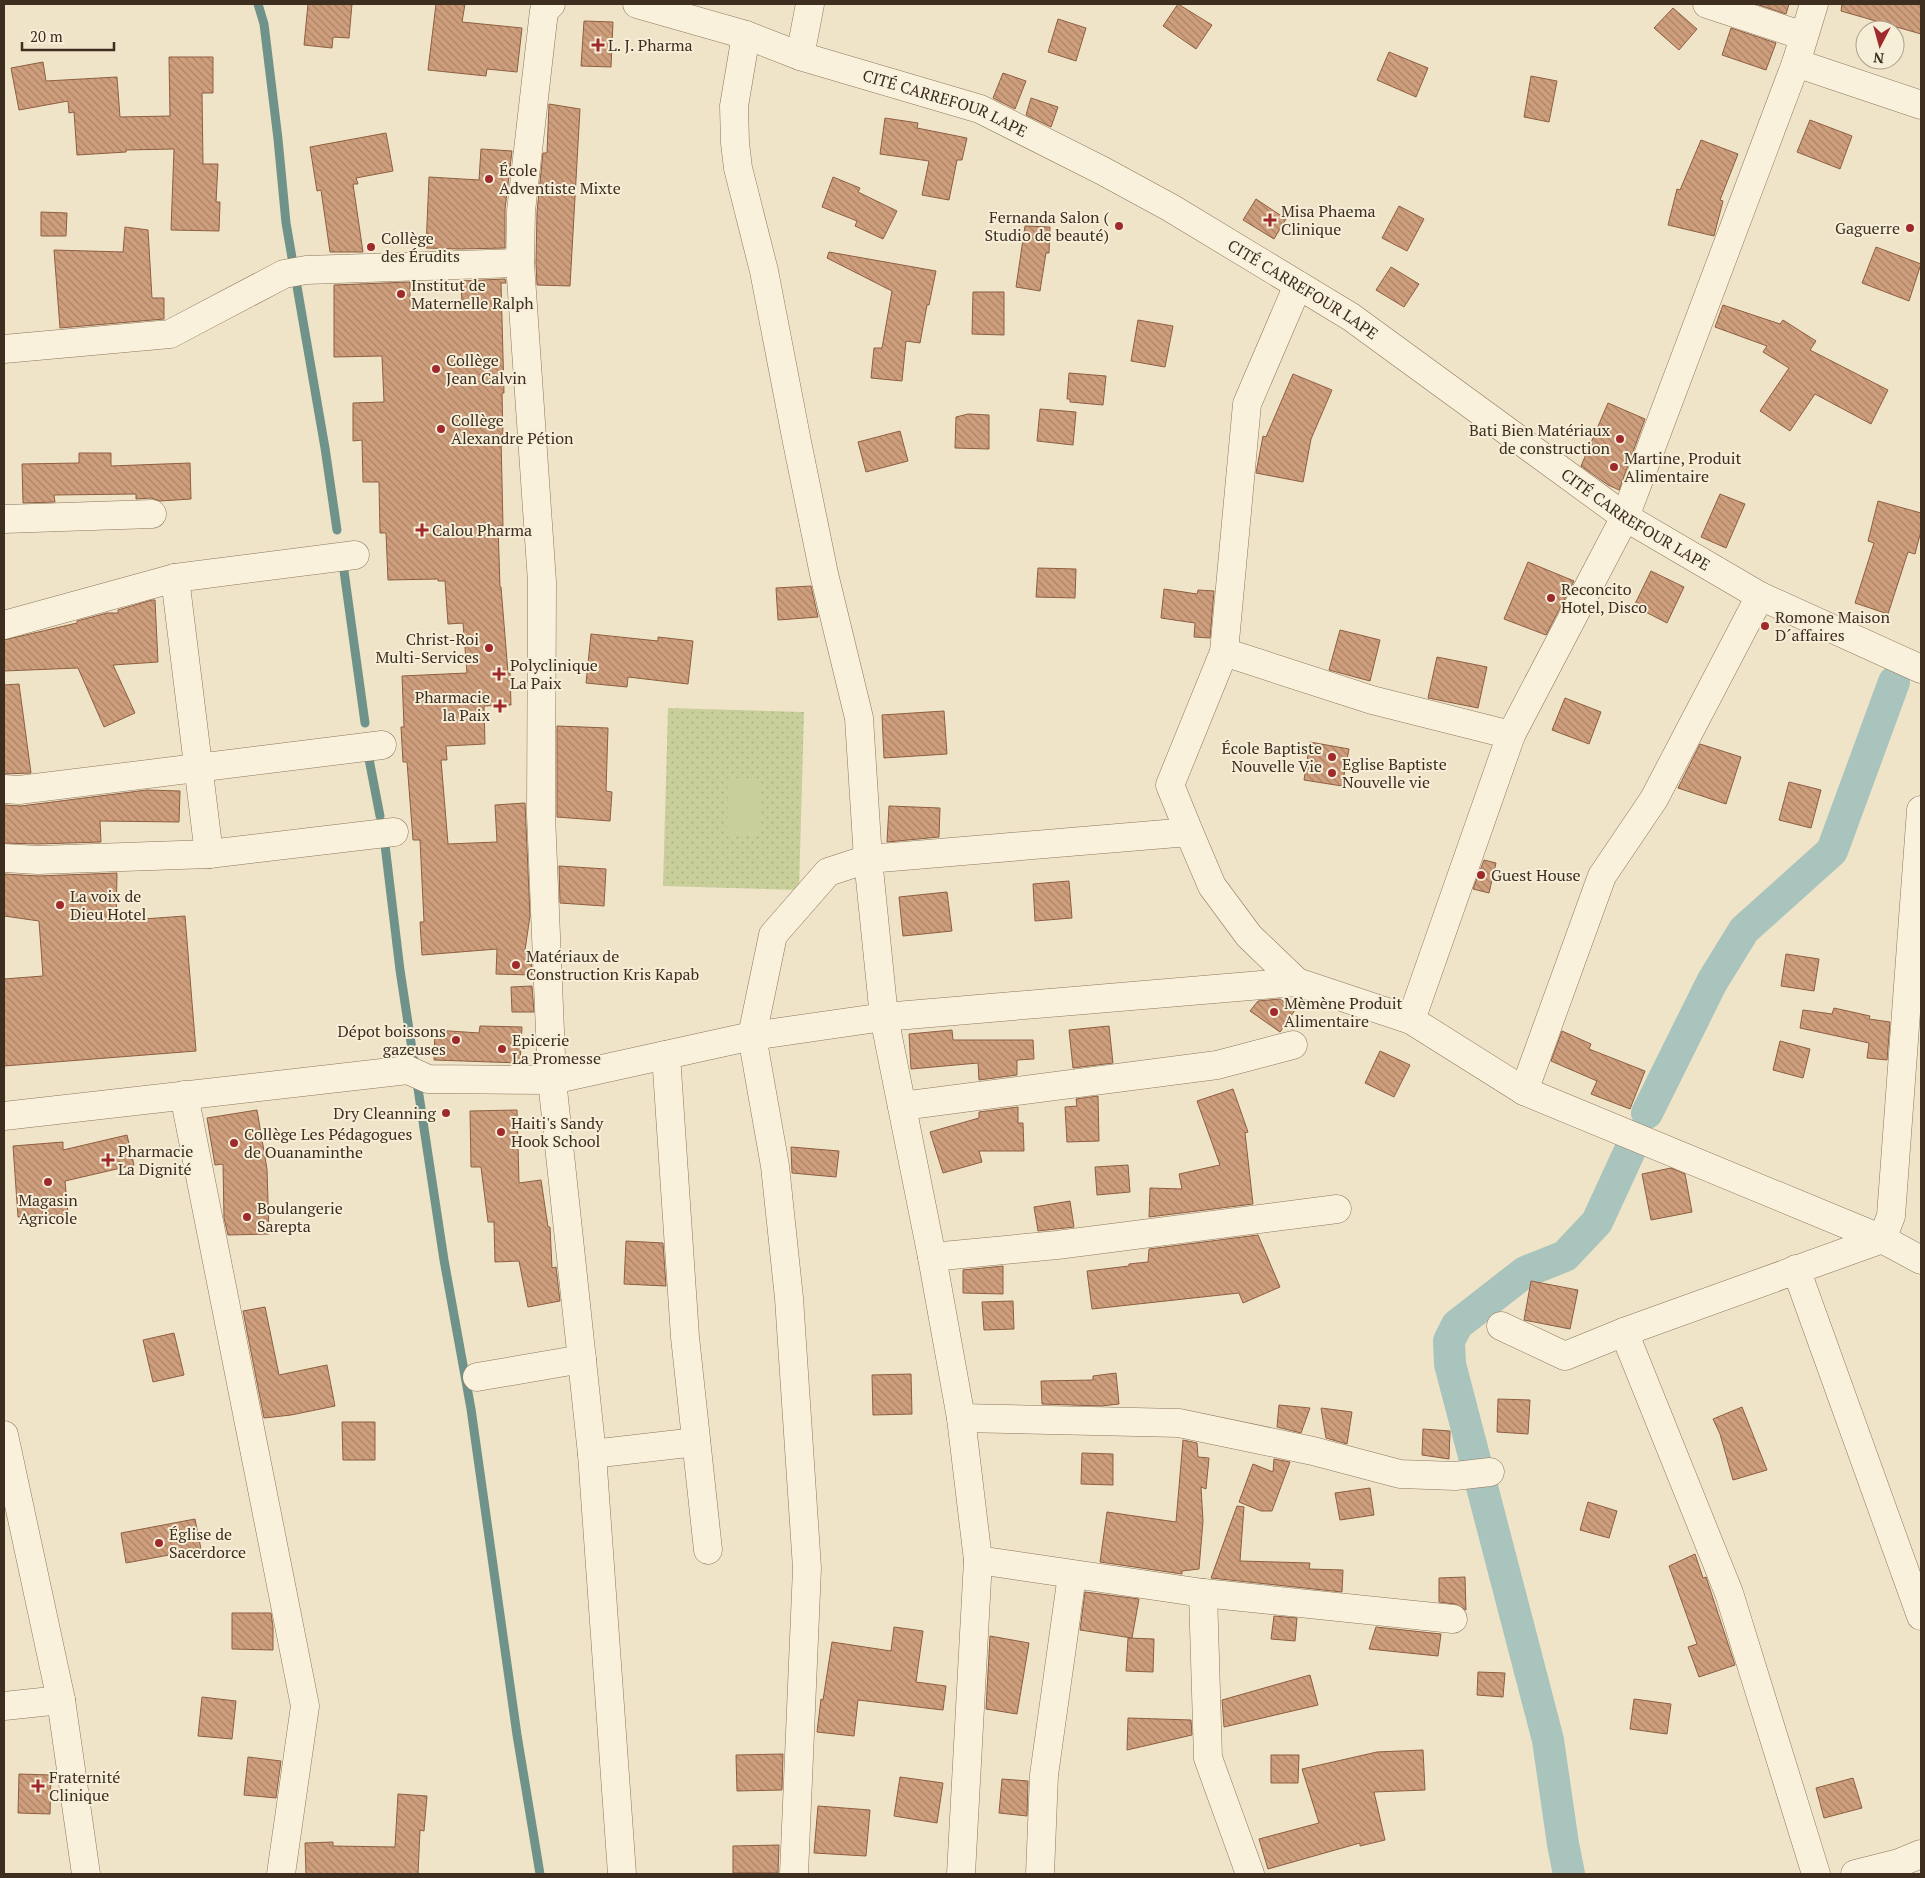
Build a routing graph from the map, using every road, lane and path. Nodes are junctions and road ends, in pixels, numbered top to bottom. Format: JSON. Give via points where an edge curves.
{"nodes":[{"id":1,"x":551,"y":4,"type":"edge"},
{"id":2,"x":637,"y":4,"type":"edge"},
{"id":3,"x":810,"y":4,"type":"edge"},
{"id":4,"x":1707,"y":4,"type":"edge"},
{"id":5,"x":1814,"y":4,"type":"edge"},
{"id":6,"x":746,"y":35,"type":"junction"},
{"id":7,"x":1804,"y":36,"type":"junction"},
{"id":8,"x":800,"y":56,"type":"junction"},
{"id":9,"x":1796,"y":63,"type":"junction"},
{"id":10,"x":1921,"y":105,"type":"edge"},
{"id":11,"x":520,"y":263,"type":"junction"},
{"id":12,"x":1298,"y":285,"type":"junction"},
{"id":13,"x":4,"y":349,"type":"edge"},
{"id":14,"x":152,"y":514,"type":"dead end"},
{"id":15,"x":1625,"y":517,"type":"junction"},
{"id":16,"x":4,"y":519,"type":"edge"},
{"id":17,"x":355,"y":555,"type":"dead end"},
{"id":18,"x":175,"y":578,"type":"junction"},
{"id":19,"x":1760,"y":596,"type":"junction"},
{"id":20,"x":4,"y":625,"type":"edge"},
{"id":21,"x":1224,"y":652,"type":"junction"},
{"id":22,"x":1921,"y":669,"type":"edge"},
{"id":23,"x":1511,"y":735,"type":"junction"},
{"id":24,"x":382,"y":745,"type":"dead end"},
{"id":25,"x":199,"y":768,"type":"junction"},
{"id":26,"x":4,"y":789,"type":"edge"},
{"id":27,"x":1921,"y":810,"type":"edge"},
{"id":28,"x":394,"y":832,"type":"dead end"},
{"id":29,"x":1189,"y":832,"type":"junction"},
{"id":30,"x":210,"y":854,"type":"junction"},
{"id":31,"x":4,"y":858,"type":"edge"},
{"id":32,"x":868,"y":860,"type":"junction"},
{"id":33,"x":1297,"y":982,"type":"junction"},
{"id":34,"x":884,"y":1017,"type":"junction"},
{"id":35,"x":1411,"y":1020,"type":"junction"},
{"id":36,"x":752,"y":1036,"type":"junction"},
{"id":37,"x":1293,"y":1045,"type":"dead end"},
{"id":38,"x":666,"y":1055,"type":"junction"},
{"id":39,"x":552,"y":1080,"type":"junction"},
{"id":40,"x":1524,"y":1091,"type":"junction"},
{"id":41,"x":184,"y":1095,"type":"junction"},
{"id":42,"x":902,"y":1106,"type":"junction"},
{"id":43,"x":4,"y":1116,"type":"edge"},
{"id":44,"x":1337,"y":1209,"type":"dead end"},
{"id":45,"x":1882,"y":1239,"type":"junction"},
{"id":46,"x":932,"y":1257,"type":"junction"},
{"id":47,"x":1921,"y":1260,"type":"edge"},
{"id":48,"x":1796,"y":1269,"type":"junction"},
{"id":49,"x":1501,"y":1326,"type":"dead end"},
{"id":50,"x":1624,"y":1332,"type":"junction"},
{"id":51,"x":582,"y":1359,"type":"junction"},
{"id":52,"x":477,"y":1377,"type":"dead end"},
{"id":53,"x":961,"y":1418,"type":"junction"},
{"id":54,"x":4,"y":1435,"type":"edge"},
{"id":55,"x":696,"y":1442,"type":"junction"},
{"id":56,"x":592,"y":1454,"type":"junction"},
{"id":57,"x":1482,"y":1473,"type":"dead end"},
{"id":58,"x":708,"y":1550,"type":"dead end"},
{"id":59,"x":978,"y":1560,"type":"junction"},
{"id":60,"x":1072,"y":1574,"type":"junction"},
{"id":61,"x":1204,"y":1594,"type":"junction"},
{"id":62,"x":1921,"y":1616,"type":"edge"},
{"id":63,"x":1453,"y":1619,"type":"dead end"},
{"id":64,"x":61,"y":1700,"type":"junction"},
{"id":65,"x":4,"y":1706,"type":"edge"},
{"id":66,"x":1921,"y":1854,"type":"edge"},
{"id":67,"x":86,"y":1874,"type":"edge"},
{"id":68,"x":281,"y":1874,"type":"edge"},
{"id":69,"x":622,"y":1874,"type":"edge"},
{"id":70,"x":794,"y":1874,"type":"edge"},
{"id":71,"x":961,"y":1874,"type":"edge"},
{"id":72,"x":1040,"y":1874,"type":"edge"},
{"id":73,"x":1250,"y":1874,"type":"edge"},
{"id":74,"x":1816,"y":1874,"type":"edge"},
{"id":75,"x":1855,"y":1874,"type":"edge"}],
"edges":[{"from":1,"to":11,"type":"street","via":[[544,11],[522,211]]},
{"from":2,"to":6,"type":"street","name":"CITÉ CARREFOUR LAPE"},
{"from":3,"to":8,"type":"street"},
{"from":4,"to":7,"type":"street"},
{"from":5,"to":7,"type":"street"},
{"from":6,"to":8,"type":"street","name":"CITÉ CARREFOUR LAPE"},
{"from":6,"to":32,"type":"street","via":[[734,106],[738,168],[764,271],[822,564],[859,718]]},
{"from":7,"to":9,"type":"street"},
{"from":8,"to":12,"type":"street","name":"CITÉ CARREFOUR LAPE","via":[[980,109],[1171,208]]},
{"from":9,"to":10,"type":"street"},
{"from":9,"to":15,"type":"street"},
{"from":11,"to":13,"type":"street","via":[[295,272],[170,334]]},
{"from":11,"to":39,"type":"street","via":[[542,582],[541,815]]},
{"from":12,"to":15,"type":"street","name":"CITÉ CARREFOUR LAPE","via":[[1351,317]]},
{"from":12,"to":21,"type":"street","via":[[1247,404]]},
{"from":14,"to":16,"type":"street"},
{"from":15,"to":19,"type":"street","name":"CITÉ CARREFOUR LAPE"},
{"from":15,"to":23,"type":"street"},
{"from":17,"to":18,"type":"street"},
{"from":18,"to":20,"type":"street"},
{"from":18,"to":25,"type":"street"},
{"from":19,"to":22,"type":"street","name":"CITÉ CARREFOUR LAPE"},
{"from":19,"to":40,"type":"street","via":[[1654,799],[1602,876]]},
{"from":21,"to":23,"type":"street","via":[[1372,700]]},
{"from":21,"to":29,"type":"street","via":[[1170,785]]},
{"from":23,"to":35,"type":"street"},
{"from":24,"to":25,"type":"street"},
{"from":25,"to":26,"type":"street","via":[[19,790]]},
{"from":25,"to":30,"type":"street"},
{"from":27,"to":45,"type":"street","via":[[1891,1216]]},
{"from":28,"to":30,"type":"street"},
{"from":29,"to":32,"type":"street"},
{"from":29,"to":33,"type":"street","via":[[1212,886],[1249,936]]},
{"from":30,"to":31,"type":"street","via":[[38,860]]},
{"from":32,"to":34,"type":"street"},
{"from":32,"to":36,"type":"street","via":[[828,872],[773,935]]},
{"from":33,"to":34,"type":"street"},
{"from":33,"to":35,"type":"street"},
{"from":34,"to":36,"type":"street"},
{"from":34,"to":42,"type":"street"},
{"from":35,"to":40,"type":"street"},
{"from":36,"to":38,"type":"street"},
{"from":36,"to":70,"type":"street","via":[[775,1166],[785,1260],[807,1568]]},
{"from":37,"to":42,"type":"street","via":[[1217,1065]]},
{"from":38,"to":39,"type":"street"},
{"from":38,"to":55,"type":"street","via":[[685,1337]]},
{"from":39,"to":41,"type":"street","via":[[418,1074]]},
{"from":39,"to":51,"type":"street"},
{"from":40,"to":45,"type":"street"},
{"from":41,"to":43,"type":"street"},
{"from":41,"to":68,"type":"street","via":[[305,1706]]},
{"from":42,"to":46,"type":"street"},
{"from":44,"to":46,"type":"street","via":[[1067,1244]]},
{"from":45,"to":47,"type":"street"},
{"from":45,"to":48,"type":"street"},
{"from":46,"to":53,"type":"street"},
{"from":48,"to":50,"type":"street"},
{"from":48,"to":62,"type":"street"},
{"from":49,"to":50,"type":"street","via":[[1566,1356]]},
{"from":50,"to":74,"type":"street","via":[[1729,1593]]},
{"from":51,"to":52,"type":"street"},
{"from":51,"to":56,"type":"street"},
{"from":53,"to":57,"type":"street","via":[[1179,1423],[1312,1451],[1400,1474],[1455,1476]]},
{"from":53,"to":59,"type":"street"},
{"from":54,"to":64,"type":"street"},
{"from":55,"to":56,"type":"street"},
{"from":55,"to":58,"type":"street"},
{"from":56,"to":69,"type":"street"},
{"from":59,"to":60,"type":"street"},
{"from":59,"to":71,"type":"street"},
{"from":60,"to":61,"type":"street"},
{"from":60,"to":72,"type":"street","via":[[1044,1775]]},
{"from":61,"to":63,"type":"street"},
{"from":61,"to":73,"type":"street","via":[[1208,1758]]},
{"from":64,"to":65,"type":"street"},
{"from":64,"to":67,"type":"street"},
{"from":66,"to":75,"type":"street"}]}
